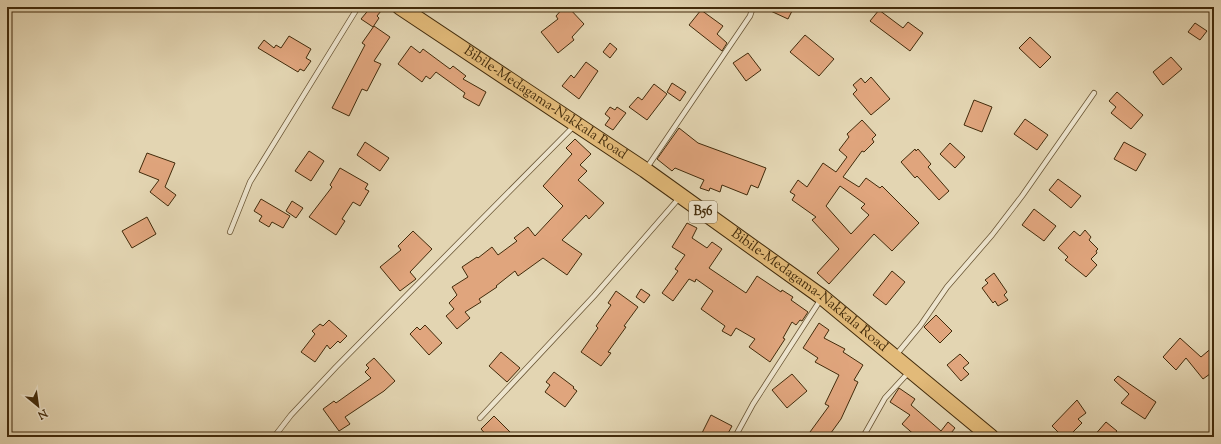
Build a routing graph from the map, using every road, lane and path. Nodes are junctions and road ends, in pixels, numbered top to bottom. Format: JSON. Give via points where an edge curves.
{"nodes":[{"id":1,"x":358,"y":7,"type":"edge"},
{"id":2,"x":400,"y":7,"type":"edge"},
{"id":3,"x":754,"y":7,"type":"edge"},
{"id":4,"x":1094,"y":93,"type":"dead end"},
{"id":5,"x":576,"y":123,"type":"junction"},
{"id":6,"x":645,"y":170,"type":"junction"},
{"id":7,"x":680,"y":196,"type":"junction"},
{"id":8,"x":230,"y":232,"type":"dead end"},
{"id":9,"x":822,"y":297,"type":"junction"},
{"id":10,"x":895,"y":356,"type":"junction"},
{"id":11,"x":910,"y":370,"type":"junction"},
{"id":12,"x":480,"y":418,"type":"dead end"},
{"id":13,"x":274,"y":437,"type":"edge"},
{"id":14,"x":735,"y":437,"type":"edge"},
{"id":15,"x":863,"y":437,"type":"edge"},
{"id":16,"x":991,"y":437,"type":"edge"}],
"edges":[{"from":1,"to":8,"type":"lane","via":[[250,182]]},
{"from":2,"to":5,"type":"main road","name":"Bibile-Medagama-Nakkala Road","number":"B56"},
{"from":3,"to":6,"type":"lane"},
{"from":4,"to":10,"type":"lane","via":[[1017,202],[947,287]]},
{"from":5,"to":6,"type":"main road","name":"Bibile-Medagama-Nakkala Road","number":"B56"},
{"from":5,"to":13,"type":"lane","via":[[336,367]]},
{"from":6,"to":7,"type":"main road","name":"Bibile-Medagama-Nakkala Road","number":"B56"},
{"from":7,"to":9,"type":"main road","name":"Bibile-Medagama-Nakkala Road","number":"B56"},
{"from":7,"to":12,"type":"lane","via":[[594,296]]},
{"from":9,"to":10,"type":"main road","name":"Bibile-Medagama-Nakkala Road","number":"B56"},
{"from":9,"to":14,"type":"lane","via":[[753,404]]},
{"from":10,"to":11,"type":"main road","name":"Bibile-Medagama-Nakkala Road","number":"B56"},
{"from":11,"to":15,"type":"lane","via":[[885,398]]},
{"from":11,"to":16,"type":"main road","name":"Bibile-Medagama-Nakkala Road","number":"B56"}]}
